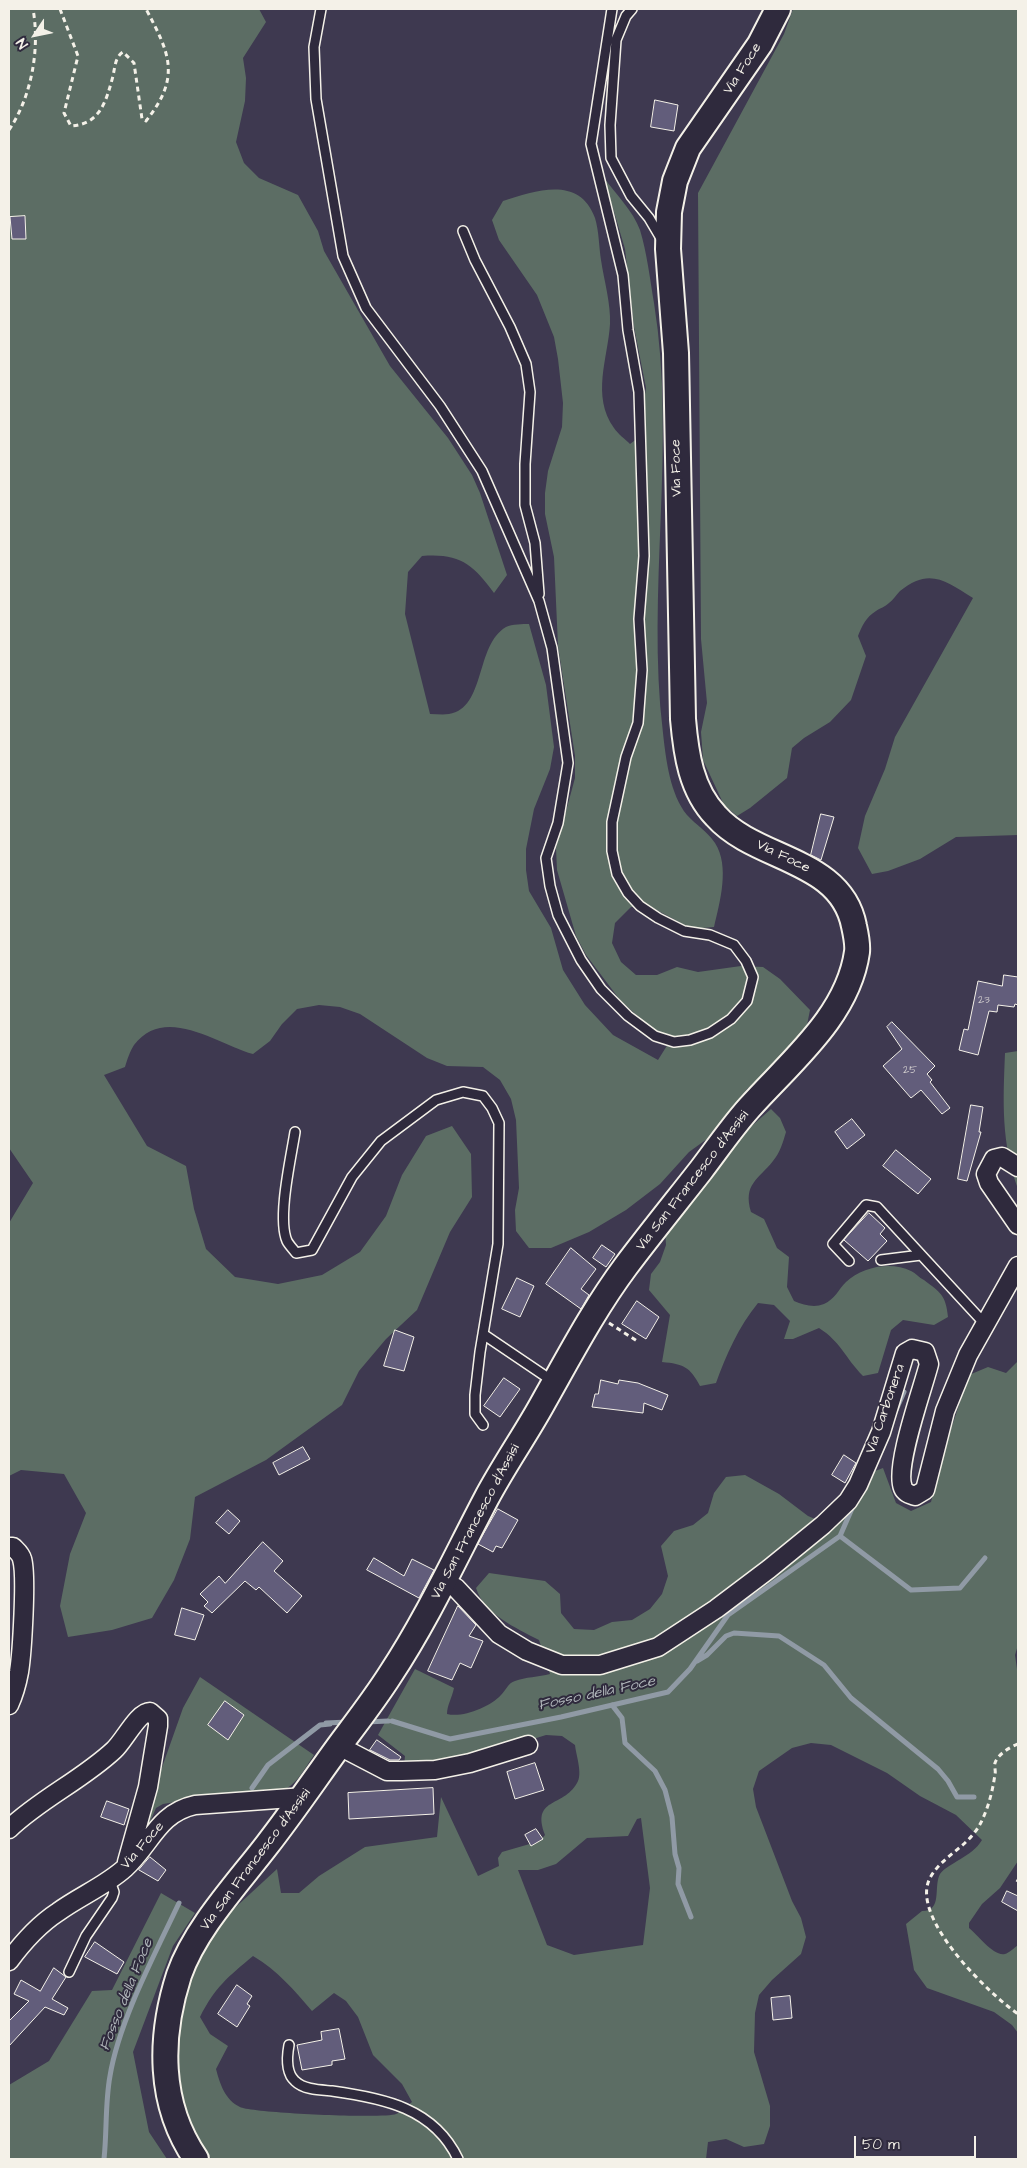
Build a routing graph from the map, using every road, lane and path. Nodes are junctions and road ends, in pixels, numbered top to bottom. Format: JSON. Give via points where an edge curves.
{"nodes":[{"id":1,"x":33,"y":9,"type":"edge"},
{"id":2,"x":60,"y":9,"type":"edge"},
{"id":3,"x":146,"y":9,"type":"edge"},
{"id":4,"x":321,"y":9,"type":"edge"},
{"id":5,"x":612,"y":9,"type":"edge"},
{"id":6,"x":632,"y":9,"type":"edge"},
{"id":7,"x":778,"y":9,"type":"edge"},
{"id":8,"x":9,"y":130,"type":"edge"},
{"id":9,"x":463,"y":231,"type":"dead end"},
{"id":10,"x":668,"y":249,"type":"junction"},
{"id":11,"x":539,"y":601,"type":"junction"},
{"id":12,"x":830,"y":884,"type":"joint"},
{"id":13,"x":295,"y":1132,"type":"dead end"},
{"id":14,"x":1018,"y":1167,"type":"edge"},
{"id":15,"x":1018,"y":1225,"type":"edge"},
{"id":16,"x":921,"y":1255,"type":"junction"},
{"id":17,"x":881,"y":1260,"type":"dead end"},
{"id":18,"x":850,"y":1261,"type":"dead end"},
{"id":19,"x":1018,"y":1266,"type":"edge"},
{"id":20,"x":605,"y":1321,"type":"dead end"},
{"id":21,"x":984,"y":1323,"type":"junction"},
{"id":22,"x":483,"y":1334,"type":"junction"},
{"id":23,"x":637,"y":1341,"type":"dead end"},
{"id":24,"x":554,"y":1382,"type":"junction"},
{"id":25,"x":483,"y":1426,"type":"dead end"},
{"id":26,"x":9,"y":1547,"type":"edge"},
{"id":27,"x":445,"y":1582,"type":"junction"},
{"id":28,"x":9,"y":1705,"type":"edge"},
{"id":29,"x":1018,"y":1744,"type":"edge"},
{"id":30,"x":528,"y":1745,"type":"dead end"},
{"id":31,"x":339,"y":1746,"type":"junction"},
{"id":32,"x":305,"y":1797,"type":"junction"},
{"id":33,"x":9,"y":1830,"type":"edge"},
{"id":34,"x":127,"y":1866,"type":"junction"},
{"id":35,"x":110,"y":1881,"type":"junction"},
{"id":36,"x":9,"y":1960,"type":"edge"},
{"id":37,"x":69,"y":1972,"type":"dead end"},
{"id":38,"x":1018,"y":2014,"type":"edge"},
{"id":39,"x":289,"y":2045,"type":"dead end"},
{"id":40,"x":196,"y":2159,"type":"edge"},
{"id":41,"x":458,"y":2159,"type":"edge"}],
"edges":[{"from":1,"to":8,"type":"path","via":[[37,44],[27,88]]},
{"from":2,"to":3,"type":"path","via":[[78,56],[64,113],[71,126],[84,126],[99,115],[116,60],[123,52],[134,63],[142,119],[146,120],[152,113],[164,92],[170,68],[167,51]]},
{"from":4,"to":11,"type":"lane","via":[[314,46],[316,99],[342,256],[366,308],[446,414],[478,464]]},
{"from":5,"to":11,"type":"lane","via":[[591,144],[623,275],[639,392],[644,556],[639,618],[642,670],[638,723],[626,757],[612,822],[612,851],[617,874],[640,906],[684,931],[710,935],[734,945],[746,961],[753,977],[747,1001],[731,1019],[710,1034],[674,1042],[656,1036],[628,1016],[601,989],[581,960],[558,915],[546,858],[558,823],[568,763],[552,648]]},
{"from":6,"to":10,"type":"lane","via":[[616,40],[611,158],[631,196]]},
{"from":7,"to":10,"type":"main road","name":"Via Foce","via":[[760,44],[688,148],[675,182],[669,212]]},
{"from":9,"to":11,"type":"lane","via":[[526,364],[530,392],[525,505],[535,543]]},
{"from":10,"to":12,"type":"main road","name":"Via Foce","via":[[676,353],[678,542],[686,752],[695,782],[717,819],[736,833],[818,873]]},
{"from":12,"to":24,"type":"main road","name":"Via San Francesco d'Assisi","via":[[848,904],[857,945],[850,982],[839,1003],[749,1108],[623,1270]]},
{"from":13,"to":22,"type":"lane","via":[[285,1195],[284,1226],[287,1241],[296,1254],[312,1250],[352,1177],[380,1141],[436,1100],[462,1092],[483,1096],[498,1123],[499,1167],[498,1244]]},
{"from":14,"to":15,"type":"street","via":[[1002,1157],[994,1159],[986,1174]]},
{"from":16,"to":17,"type":"lane"},
{"from":16,"to":18,"type":"lane","via":[[872,1204],[866,1205],[833,1244]]},
{"from":16,"to":21,"type":"lane"},
{"from":19,"to":21,"type":"street","name":"Via Carbonera"},
{"from":20,"to":23,"type":"path"},
{"from":21,"to":27,"type":"street","name":"Via Carbonera","via":[[945,1411],[921,1495],[905,1491],[901,1479],[929,1364],[925,1352],[912,1348],[905,1353],[881,1432],[848,1501],[769,1569],[658,1647],[600,1665],[562,1665],[527,1651],[498,1634],[456,1588]]},
{"from":22,"to":24,"type":"lane"},
{"from":22,"to":25,"type":"lane","via":[[475,1414]]},
{"from":24,"to":27,"type":"main road","name":"Via San Francesco d'Assisi","via":[[500,1473]]},
{"from":26,"to":28,"type":"street","via":[[19,1552],[23,1560],[19,1671]]},
{"from":27,"to":31,"type":"main road","name":"Via San Francesco d'Assisi","via":[[391,1673]]},
{"from":29,"to":38,"type":"path","via":[[1008,1748],[995,1762],[983,1820],[968,1842],[939,1866],[926,1889],[934,1923],[941,1936],[1000,2002]]},
{"from":30,"to":31,"type":"street","via":[[470,1764],[402,1771],[387,1771]]},
{"from":31,"to":32,"type":"main road","name":"Via San Francesco d'Assisi"},
{"from":32,"to":34,"type":"street","name":"Via Foce","via":[[179,1808],[168,1816]]},
{"from":32,"to":40,"type":"main road","name":"Via San Francesco d'Assisi","via":[[198,1937],[181,1969],[167,2025],[164,2060],[169,2101],[177,2125]]},
{"from":33,"to":34,"type":"street","via":[[99,1763],[125,1738],[140,1715],[150,1712],[158,1718],[158,1726],[148,1788]]},
{"from":34,"to":35,"type":"street","name":"Via Foce"},
{"from":35,"to":36,"type":"street","name":"Via Foce","via":[[58,1912],[28,1936]]},
{"from":35,"to":37,"type":"lane","via":[[114,1892],[112,1898],[86,1936]]},
{"from":39,"to":41,"type":"lane","via":[[289,2072],[295,2082],[304,2087],[364,2095],[398,2104],[424,2118],[444,2137]]}]}
